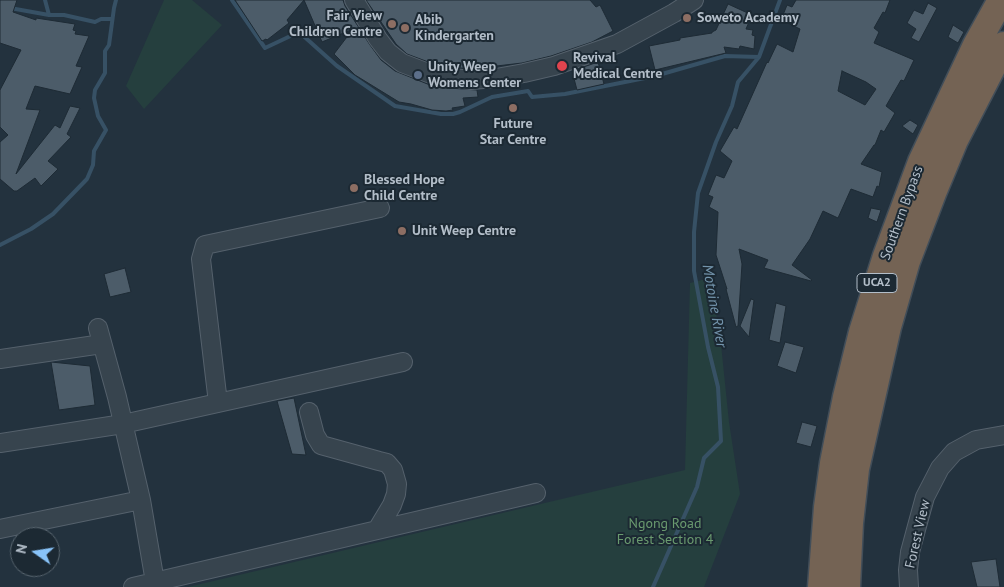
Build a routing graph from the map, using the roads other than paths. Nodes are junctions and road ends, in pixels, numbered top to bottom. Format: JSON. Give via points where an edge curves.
{"nodes":[{"id":1,"x":354,"y":0,"type":"edge"},
{"id":2,"x":694,"y":0,"type":"edge"},
{"id":3,"x":1000,"y":0,"type":"edge"},
{"id":4,"x":1004,"y":45,"type":"edge"},
{"id":5,"x":380,"y":208,"type":"dead end"},
{"id":6,"x":0,"y":359,"type":"edge"},
{"id":7,"x":402,"y":362,"type":"dead end"},
{"id":8,"x":218,"y":403,"type":"junction"},
{"id":9,"x":308,"y":412,"type":"dead end"},
{"id":10,"x":123,"y":424,"type":"junction"},
{"id":11,"x":1004,"y":436,"type":"edge"},
{"id":12,"x":0,"y":443,"type":"edge"},
{"id":13,"x":536,"y":493,"type":"dead end"},
{"id":14,"x":141,"y":500,"type":"junction"},
{"id":15,"x":0,"y":529,"type":"edge"},
{"id":16,"x":377,"y":530,"type":"junction"},
{"id":17,"x":155,"y":582,"type":"junction"},
{"id":18,"x":133,"y":587,"type":"edge"},
{"id":19,"x":821,"y":587,"type":"edge"},
{"id":20,"x":847,"y":587,"type":"edge"},
{"id":21,"x":909,"y":587,"type":"edge"}],
"edges":[{"from":1,"to":2,"type":"street","via":[[378,39],[402,63],[436,76],[471,80],[554,66],[617,44]]},
{"from":3,"to":19,"type":"highway","name":"Southern Bypass","number":"UCA2","via":[[921,162],[888,248],[862,332],[833,463]]},
{"from":4,"to":20,"type":"highway","name":"Southern Bypass","number":"UCA2","via":[[955,140],[907,260],[888,327],[856,469]]},
{"from":5,"to":8,"type":"street","via":[[205,246],[201,259]]},
{"from":6,"to":10,"type":"street","via":[[100,336]]},
{"from":7,"to":8,"type":"street"},
{"from":8,"to":10,"type":"street"},
{"from":9,"to":16,"type":"street","via":[[321,445],[387,463],[393,470],[396,494]]},
{"from":10,"to":12,"type":"street"},
{"from":10,"to":14,"type":"street"},
{"from":11,"to":21,"type":"street","name":"Forest View","via":[[976,440],[954,452],[940,468],[925,498],[910,552]]},
{"from":13,"to":16,"type":"street"},
{"from":14,"to":15,"type":"street"},
{"from":14,"to":17,"type":"street"},
{"from":16,"to":17,"type":"street"},
{"from":17,"to":18,"type":"street"}]}
